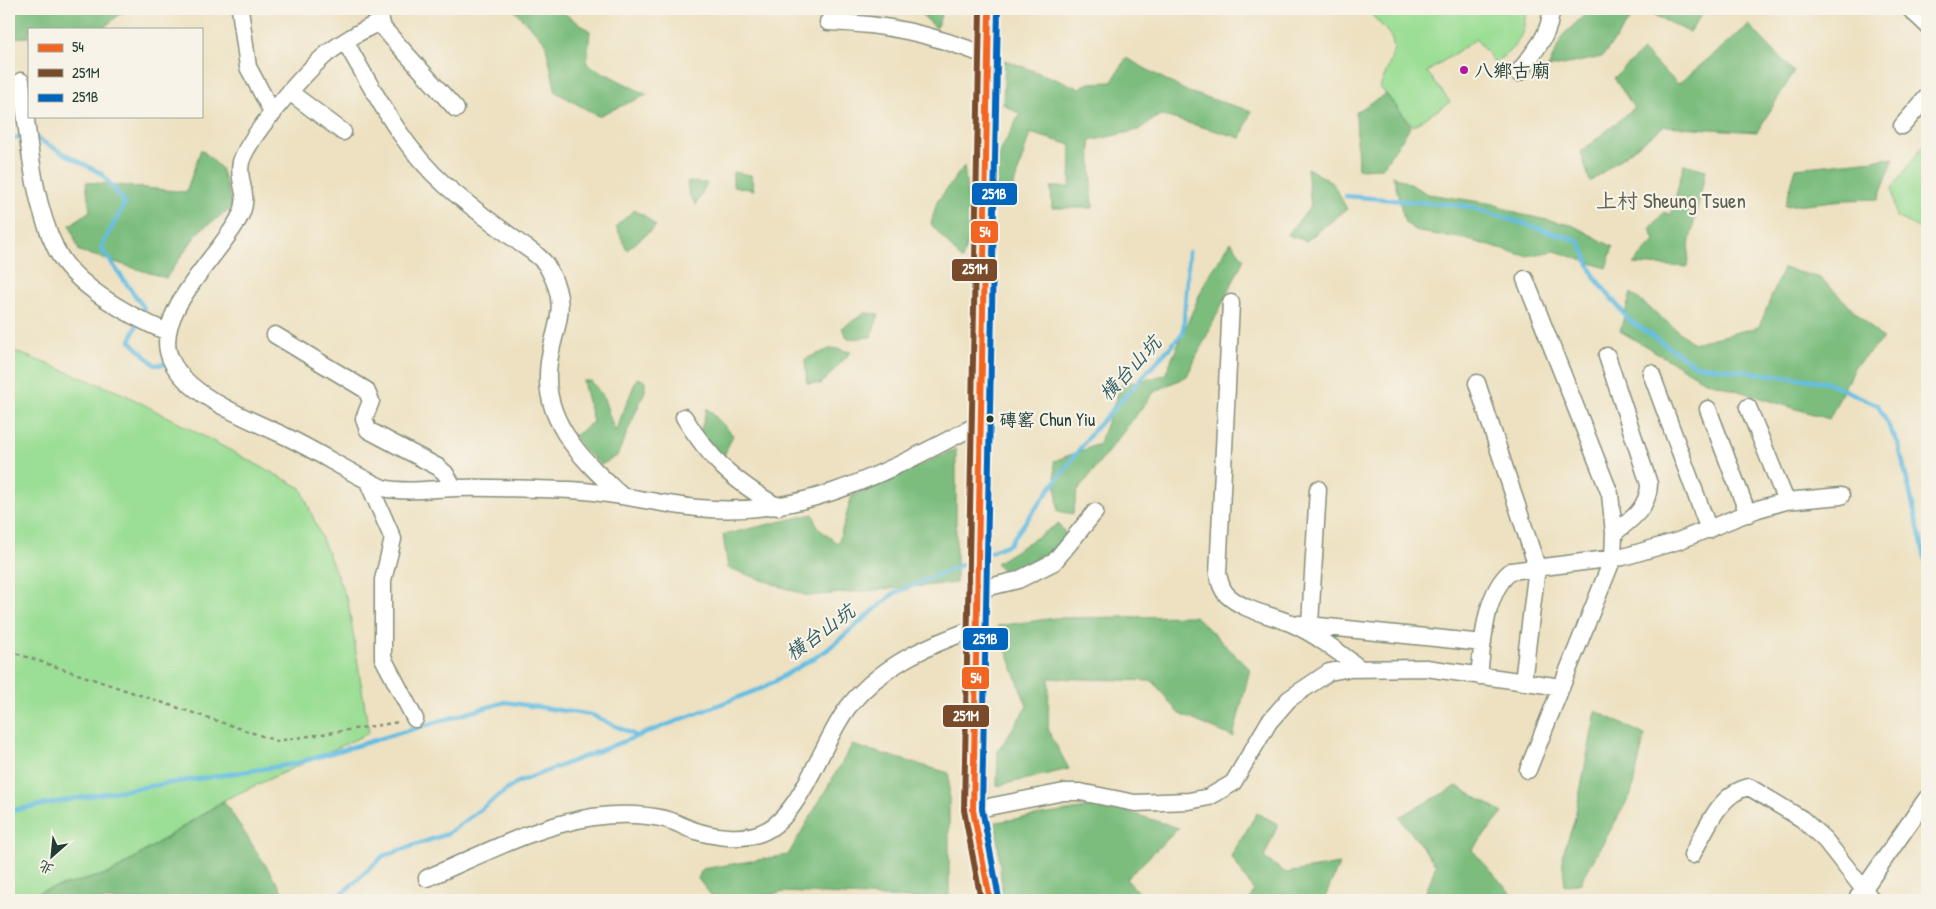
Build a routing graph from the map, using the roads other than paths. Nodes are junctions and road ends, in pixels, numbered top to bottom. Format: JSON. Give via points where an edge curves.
{"nodes":[{"id":1,"x":240,"y":9,"type":"edge"},
{"id":2,"x":989,"y":9,"type":"edge"},
{"id":3,"x":1551,"y":9,"type":"edge"},
{"id":4,"x":1910,"y":9,"type":"edge"},
{"id":5,"x":379,"y":16,"type":"edge"},
{"id":6,"x":828,"y":22,"type":"dead end"},
{"id":7,"x":1927,"y":25,"type":"edge"},
{"id":8,"x":346,"y":43,"type":"junction"},
{"id":9,"x":988,"y":56,"type":"junction"},
{"id":10,"x":1518,"y":73,"type":"dead end"},
{"id":11,"x":21,"y":81,"type":"dead end"},
{"id":12,"x":291,"y":93,"type":"junction"},
{"id":13,"x":1927,"y":97,"type":"edge"},
{"id":14,"x":456,"y":109,"type":"dead end"},
{"id":15,"x":273,"y":114,"type":"junction"},
{"id":16,"x":1902,"y":126,"type":"dead end"},
{"id":17,"x":342,"y":132,"type":"dead end"},
{"id":18,"x":1526,"y":279,"type":"dead end"},
{"id":19,"x":1231,"y":303,"type":"dead end"},
{"id":20,"x":167,"y":332,"type":"junction"},
{"id":21,"x":275,"y":335,"type":"dead end"},
{"id":22,"x":1607,"y":356,"type":"dead end"},
{"id":23,"x":1651,"y":373,"type":"dead end"},
{"id":24,"x":1476,"y":383,"type":"dead end"},
{"id":25,"x":1748,"y":407,"type":"dead end"},
{"id":26,"x":1708,"y":409,"type":"dead end"},
{"id":27,"x":684,"y":416,"type":"dead end"},
{"id":28,"x":979,"y":424,"type":"junction"},
{"id":29,"x":368,"y":482,"type":"junction"},
{"id":30,"x":454,"y":488,"type":"junction"},
{"id":31,"x":1318,"y":489,"type":"dead end"},
{"id":32,"x":622,"y":496,"type":"junction"},
{"id":33,"x":1841,"y":496,"type":"dead end"},
{"id":34,"x":1786,"y":501,"type":"junction"},
{"id":35,"x":778,"y":507,"type":"junction"},
{"id":36,"x":1095,"y":512,"type":"dead end"},
{"id":37,"x":1748,"y":514,"type":"junction"},
{"id":38,"x":1709,"y":530,"type":"junction"},
{"id":39,"x":1614,"y":534,"type":"junction"},
{"id":40,"x":1613,"y":558,"type":"junction"},
{"id":41,"x":1537,"y":567,"type":"junction"},
{"id":42,"x":977,"y":590,"type":"junction"},
{"id":43,"x":1291,"y":623,"type":"junction"},
{"id":44,"x":1310,"y":624,"type":"junction"},
{"id":45,"x":976,"y":628,"type":"junction"},
{"id":46,"x":1483,"y":643,"type":"junction"},
{"id":47,"x":1358,"y":667,"type":"junction"},
{"id":48,"x":1480,"y":676,"type":"junction"},
{"id":49,"x":1523,"y":682,"type":"junction"},
{"id":50,"x":1561,"y":687,"type":"junction"},
{"id":51,"x":416,"y":719,"type":"road end"},
{"id":52,"x":1528,"y":770,"type":"dead end"},
{"id":53,"x":1927,"y":798,"type":"edge"},
{"id":54,"x":973,"y":810,"type":"junction"},
{"id":55,"x":1692,"y":855,"type":"dead end"},
{"id":56,"x":427,"y":878,"type":"dead end"},
{"id":57,"x":1864,"y":897,"type":"edge"},
{"id":58,"x":990,"y":900,"type":"edge"}],
"edges":[{"from":1,"to":15,"type":"street","via":[[248,67]]},
{"from":2,"to":9,"type":"main road"},
{"from":3,"to":10,"type":"street","via":[[1543,40]]},
{"from":4,"to":7,"type":"street"},
{"from":5,"to":8,"type":"street"},
{"from":5,"to":14,"type":"street"},
{"from":6,"to":9,"type":"street","via":[[866,23],[909,30]]},
{"from":8,"to":12,"type":"street","via":[[324,56]]},
{"from":8,"to":32,"type":"street","via":[[374,94],[411,150],[445,184],[547,265],[560,295],[560,314],[547,374],[555,414],[567,437],[589,466]]},
{"from":9,"to":28,"type":"main road"},
{"from":11,"to":20,"type":"street","via":[[38,195],[56,250],[75,274],[96,292]]},
{"from":12,"to":15,"type":"street"},
{"from":12,"to":17,"type":"street"},
{"from":13,"to":16,"type":"street"},
{"from":15,"to":20,"type":"street","via":[[242,162],[245,202],[240,217],[178,306]]},
{"from":18,"to":39,"type":"street","via":[[1610,494]]},
{"from":19,"to":43,"type":"street","via":[[1220,585],[1235,602]]},
{"from":20,"to":29,"type":"street","via":[[168,354],[173,363],[202,393]]},
{"from":21,"to":30,"type":"street","via":[[366,390],[371,401],[364,419],[368,430],[438,467]]},
{"from":22,"to":39,"type":"street","via":[[1649,484],[1649,494],[1643,506]]},
{"from":23,"to":38,"type":"street"},
{"from":24,"to":41,"type":"street"},
{"from":25,"to":34,"type":"street"},
{"from":26,"to":37,"type":"street"},
{"from":27,"to":35,"type":"street","via":[[722,468],[743,486]]},
{"from":28,"to":35,"type":"street","via":[[848,487]]},
{"from":28,"to":42,"type":"main road"},
{"from":29,"to":30,"type":"street","via":[[396,491]]},
{"from":29,"to":51,"type":"street","via":[[393,539],[383,580],[383,658]]},
{"from":30,"to":32,"type":"street","via":[[573,490]]},
{"from":31,"to":44,"type":"street"},
{"from":32,"to":35,"type":"street","via":[[698,508],[747,510]]},
{"from":33,"to":34,"type":"street"},
{"from":34,"to":37,"type":"street"},
{"from":36,"to":42,"type":"street","via":[[1054,562],[1018,580]]},
{"from":37,"to":38,"type":"street"},
{"from":38,"to":40,"type":"street"},
{"from":39,"to":40,"type":"street"},
{"from":40,"to":41,"type":"street"},
{"from":40,"to":50,"type":"street"},
{"from":41,"to":46,"type":"street","via":[[1511,571],[1501,579],[1493,596]]},
{"from":41,"to":49,"type":"street"},
{"from":42,"to":45,"type":"main road"},
{"from":43,"to":44,"type":"street"},
{"from":43,"to":47,"type":"street","via":[[1320,638]]},
{"from":44,"to":46,"type":"street"},
{"from":45,"to":54,"type":"main road"},
{"from":45,"to":56,"type":"street","via":[[905,657],[866,687],[848,707],[788,812],[765,832],[731,836],[694,830],[666,819],[594,817],[515,839]]},
{"from":46,"to":48,"type":"street"},
{"from":47,"to":48,"type":"street","via":[[1426,668]]},
{"from":47,"to":54,"type":"street","via":[[1329,672],[1289,698],[1269,722],[1233,783],[1209,797],[1144,804],[1064,792]]},
{"from":48,"to":49,"type":"street"},
{"from":49,"to":50,"type":"street"},
{"from":50,"to":52,"type":"street"},
{"from":53,"to":57,"type":"street"},
{"from":54,"to":58,"type":"main road"},
{"from":55,"to":57,"type":"street","via":[[1722,803],[1740,789],[1749,788],[1802,819],[1825,840]]}]}
